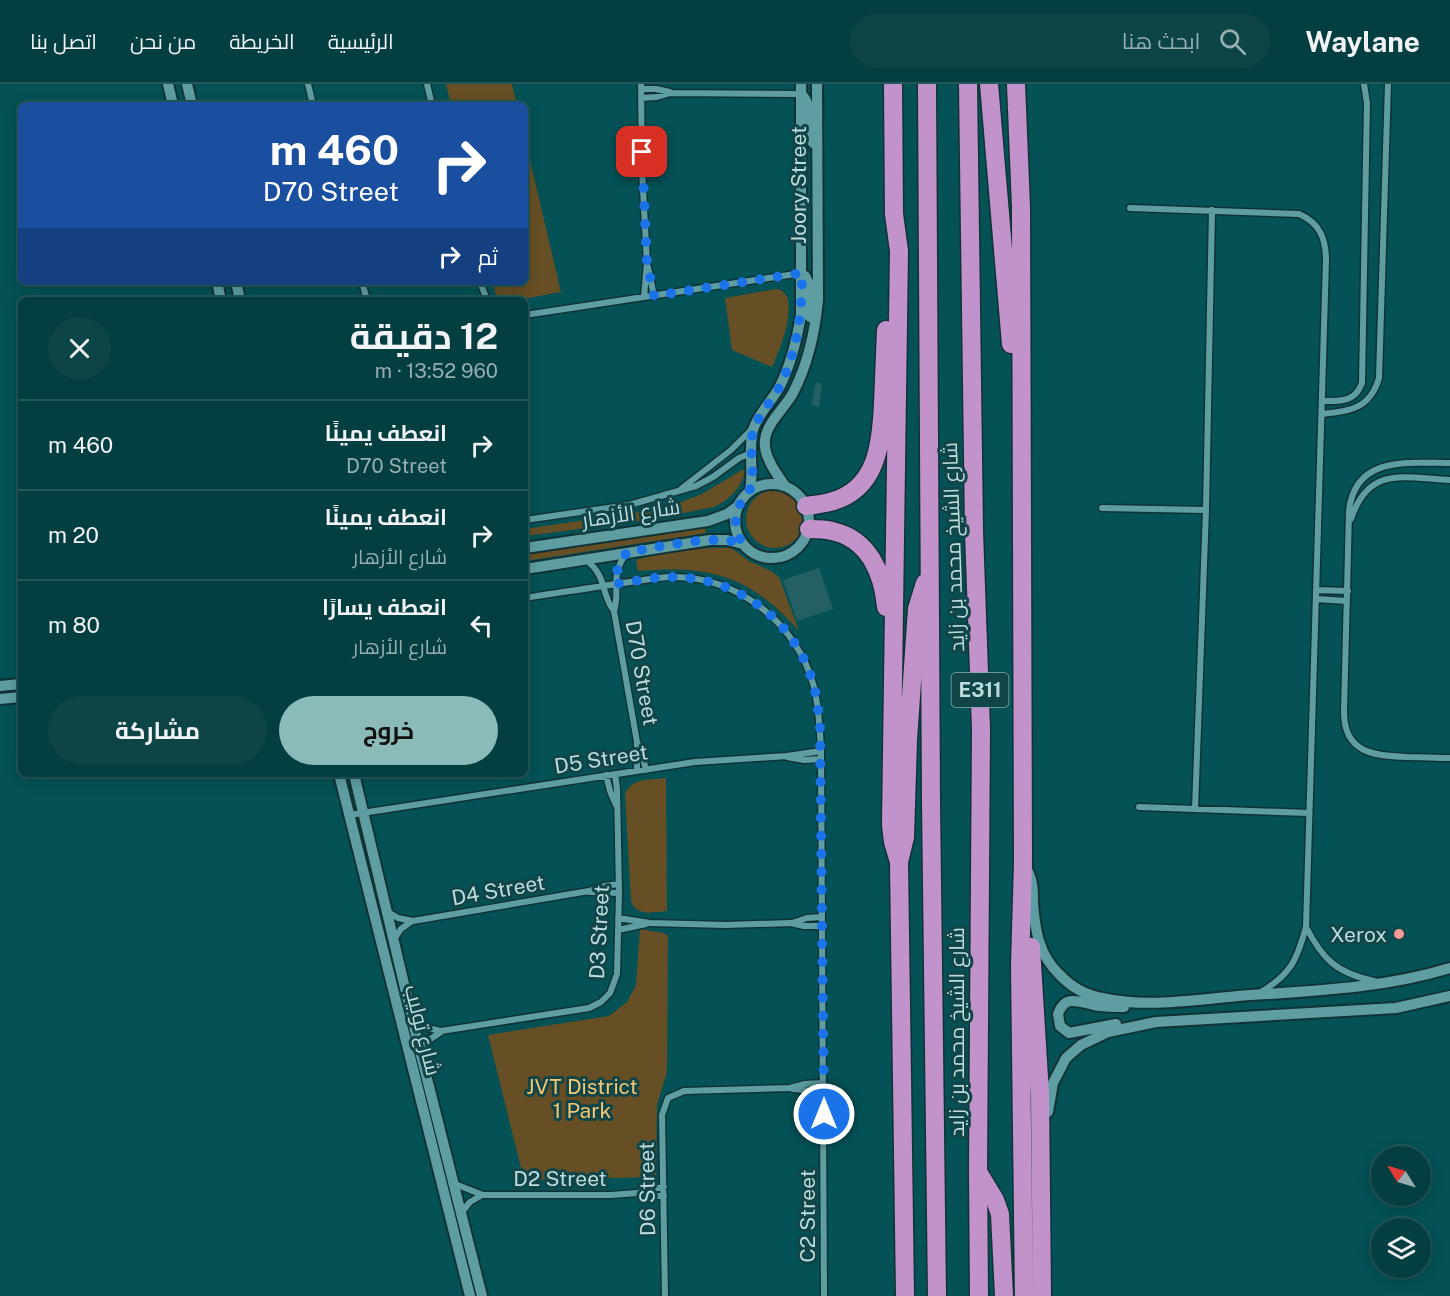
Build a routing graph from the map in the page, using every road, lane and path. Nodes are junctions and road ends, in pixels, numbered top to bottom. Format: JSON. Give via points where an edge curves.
{"nodes":[{"id":1,"x":168,"y":84,"type":"edge"},
{"id":2,"x":187,"y":84,"type":"edge"},
{"id":3,"x":308,"y":84,"type":"edge"},
{"id":4,"x":427,"y":84,"type":"edge"},
{"id":5,"x":817,"y":84,"type":"edge"},
{"id":6,"x":893,"y":84,"type":"edge"},
{"id":7,"x":927,"y":84,"type":"edge"},
{"id":8,"x":968,"y":84,"type":"edge"},
{"id":9,"x":989,"y":84,"type":"edge"},
{"id":10,"x":1364,"y":84,"type":"edge"},
{"id":11,"x":1388,"y":84,"type":"edge"},
{"id":12,"x":641,"y":87,"type":"edge"},
{"id":13,"x":1019,"y":88,"type":"edge"},
{"id":14,"x":801,"y":89,"type":"edge"},
{"id":15,"x":670,"y":93,"type":"junction"},
{"id":16,"x":641,"y":98,"type":"junction"},
{"id":17,"x":172,"y":102,"type":"edge"},
{"id":18,"x":191,"y":102,"type":"edge"},
{"id":19,"x":312,"y":102,"type":"edge"},
{"id":20,"x":431,"y":102,"type":"edge"},
{"id":21,"x":817,"y":148,"type":"junction"},
{"id":22,"x":1130,"y":207,"type":"dead end"},
{"id":23,"x":1212,"y":210,"type":"junction"},
{"id":24,"x":894,"y":214,"type":"junction"},
{"id":25,"x":647,"y":263,"type":"junction"},
{"id":26,"x":802,"y":273,"type":"junction"},
{"id":27,"x":481,"y":285,"type":"edge"},
{"id":28,"x":482,"y":290,"type":"junction"},
{"id":29,"x":654,"y":296,"type":"junction"},
{"id":30,"x":481,"y":297,"type":"edge"},
{"id":31,"x":486,"y":297,"type":"edge"},
{"id":32,"x":644,"y":297,"type":"junction"},
{"id":33,"x":528,"y":315,"type":"edge"},
{"id":34,"x":814,"y":331,"type":"junction"},
{"id":35,"x":1022,"y":383,"type":"junction"},
{"id":36,"x":774,"y":396,"type":"junction"},
{"id":37,"x":1322,"y":401,"type":"junction"},
{"id":38,"x":786,"y":403,"type":"junction"},
{"id":39,"x":1322,"y":414,"type":"junction"},
{"id":40,"x":756,"y":423,"type":"junction"},
{"id":41,"x":752,"y":453,"type":"junction"},
{"id":42,"x":1450,"y":463,"type":"edge"},
{"id":43,"x":1450,"y":480,"type":"edge"},
{"id":44,"x":785,"y":486,"type":"junction"},
{"id":45,"x":678,"y":491,"type":"junction"},
{"id":46,"x":750,"y":491,"type":"junction"},
{"id":47,"x":738,"y":506,"type":"junction"},
{"id":48,"x":806,"y":506,"type":"junction"},
{"id":49,"x":1102,"y":508,"type":"dead end"},
{"id":50,"x":1206,"y":510,"type":"junction"},
{"id":51,"x":528,"y":520,"type":"edge"},
{"id":52,"x":1350,"y":522,"type":"junction"},
{"id":53,"x":809,"y":529,"type":"junction"},
{"id":54,"x":743,"y":544,"type":"junction"},
{"id":55,"x":528,"y":548,"type":"edge"},
{"id":56,"x":627,"y":552,"type":"junction"},
{"id":57,"x":586,"y":559,"type":"junction"},
{"id":58,"x":528,"y":568,"type":"edge"},
{"id":59,"x":930,"y":571,"type":"junction"},
{"id":60,"x":615,"y":584,"type":"junction"},
{"id":61,"x":605,"y":586,"type":"junction"},
{"id":62,"x":1316,"y":590,"type":"junction"},
{"id":63,"x":1348,"y":591,"type":"junction"},
{"id":64,"x":528,"y":598,"type":"edge"},
{"id":65,"x":1316,"y":599,"type":"junction"},
{"id":66,"x":1347,"y":601,"type":"junction"},
{"id":67,"x":614,"y":611,"type":"junction"},
{"id":68,"x":18,"y":684,"type":"edge"},
{"id":69,"x":0,"y":686,"type":"edge"},
{"id":70,"x":18,"y":697,"type":"edge"},
{"id":71,"x":894,"y":697,"type":"junction"},
{"id":72,"x":0,"y":699,"type":"edge"},
{"id":73,"x":637,"y":742,"type":"junction"},
{"id":74,"x":821,"y":751,"type":"junction"},
{"id":75,"x":787,"y":756,"type":"junction"},
{"id":76,"x":1450,"y":758,"type":"edge"},
{"id":77,"x":821,"y":759,"type":"junction"},
{"id":78,"x":646,"y":770,"type":"junction"},
{"id":79,"x":637,"y":771,"type":"junction"},
{"id":80,"x":615,"y":774,"type":"junction"},
{"id":81,"x":606,"y":775,"type":"junction"},
{"id":82,"x":340,"y":777,"type":"edge"},
{"id":83,"x":355,"y":777,"type":"edge"},
{"id":84,"x":616,"y":805,"type":"junction"},
{"id":85,"x":1139,"y":807,"type":"dead end"},
{"id":86,"x":1195,"y":809,"type":"junction"},
{"id":87,"x":362,"y":813,"type":"junction"},
{"id":88,"x":1309,"y":813,"type":"junction"},
{"id":89,"x":349,"y":815,"type":"junction"},
{"id":90,"x":899,"y":862,"type":"junction"},
{"id":91,"x":1023,"y":863,"type":"junction"},
{"id":92,"x":618,"y":884,"type":"junction"},
{"id":93,"x":1022,"y":888,"type":"junction"},
{"id":94,"x":589,"y":891,"type":"junction"},
{"id":95,"x":619,"y":893,"type":"junction"},
{"id":96,"x":386,"y":911,"type":"junction"},
{"id":97,"x":822,"y":917,"type":"junction"},
{"id":98,"x":618,"y":918,"type":"junction"},
{"id":99,"x":413,"y":921,"type":"junction"},
{"id":100,"x":650,"y":923,"type":"junction"},
{"id":101,"x":791,"y":923,"type":"junction"},
{"id":102,"x":822,"y":926,"type":"junction"},
{"id":103,"x":1306,"y":927,"type":"junction"},
{"id":104,"x":618,"y":930,"type":"junction"},
{"id":105,"x":393,"y":941,"type":"junction"},
{"id":106,"x":1450,"y":968,"type":"edge"},
{"id":107,"x":1383,"y":984,"type":"junction"},
{"id":108,"x":1258,"y":994,"type":"junction"},
{"id":109,"x":1450,"y":996,"type":"edge"},
{"id":110,"x":1150,"y":1002,"type":"junction"},
{"id":111,"x":413,"y":1021,"type":"junction"},
{"id":112,"x":1149,"y":1023,"type":"junction"},
{"id":113,"x":441,"y":1031,"type":"junction"},
{"id":114,"x":420,"y":1052,"type":"junction"},
{"id":115,"x":823,"y":1083,"type":"junction"},
{"id":116,"x":790,"y":1088,"type":"junction"},
{"id":117,"x":824,"y":1092,"type":"junction"},
{"id":118,"x":1041,"y":1168,"type":"junction"},
{"id":119,"x":978,"y":1172,"type":"junction"},
{"id":120,"x":454,"y":1184,"type":"junction"},
{"id":121,"x":664,"y":1187,"type":"junction"},
{"id":122,"x":637,"y":1193,"type":"junction"},
{"id":123,"x":483,"y":1195,"type":"junction"},
{"id":124,"x":664,"y":1196,"type":"junction"},
{"id":125,"x":461,"y":1213,"type":"junction"},
{"id":126,"x":470,"y":1296,"type":"edge"},
{"id":127,"x":482,"y":1296,"type":"edge"},
{"id":128,"x":665,"y":1296,"type":"edge"},
{"id":129,"x":824,"y":1296,"type":"edge"},
{"id":130,"x":905,"y":1296,"type":"edge"},
{"id":131,"x":937,"y":1296,"type":"edge"},
{"id":132,"x":979,"y":1296,"type":"edge"},
{"id":133,"x":1004,"y":1296,"type":"edge"},
{"id":134,"x":1024,"y":1296,"type":"edge"},
{"id":135,"x":1042,"y":1296,"type":"edge"}],
"edges":[{"from":1,"to":17,"type":"street"},
{"from":2,"to":18,"type":"street"},
{"from":3,"to":19,"type":"street"},
{"from":4,"to":20,"type":"street"},
{"from":5,"to":21,"type":"street","name":"Joory Street"},
{"from":6,"to":24,"type":"highway"},
{"from":7,"to":59,"type":"highway","name":"شارع الشيخ محمد بن زايد","number":"E311"},
{"from":8,"to":119,"type":"highway","name":"شارع الشيخ محمد بن زايد","number":"E311","via":[[981,729]]},
{"from":9,"to":35,"type":"highway","via":[[1011,349]]},
{"from":10,"to":37,"type":"street","via":[[1367,103],[1362,384],[1350,399]]},
{"from":11,"to":39,"type":"street","via":[[1379,378],[1372,394],[1360,406]]},
{"from":12,"to":15,"type":"street"},
{"from":12,"to":16,"type":"street"},
{"from":13,"to":35,"type":"highway"},
{"from":14,"to":15,"type":"street"},
{"from":14,"to":21,"type":"street","via":[[807,101],[810,135]]},
{"from":14,"to":26,"type":"street","name":"Joory Street"},
{"from":15,"to":16,"type":"street"},
{"from":16,"to":25,"type":"street"},
{"from":21,"to":34,"type":"street","name":"Joory Street","via":[[818,300]]},
{"from":22,"to":23,"type":"street"},
{"from":23,"to":37,"type":"street","via":[[1299,214],[1321,232],[1326,261]]},
{"from":23,"to":50,"type":"street"},
{"from":24,"to":48,"type":"highway","via":[[879,452],[864,480],[848,494]]},
{"from":24,"to":71,"type":"highway","via":[[899,251]]},
{"from":25,"to":29,"type":"street"},
{"from":25,"to":32,"type":"street"},
{"from":26,"to":29,"type":"street"},
{"from":26,"to":34,"type":"street","via":[[810,286]]},
{"from":26,"to":36,"type":"street","name":"Joory Street","via":[[797,336]]},
{"from":27,"to":28,"type":"street"},
{"from":28,"to":30,"type":"street"},
{"from":28,"to":31,"type":"street"},
{"from":29,"to":32,"type":"street"},
{"from":32,"to":33,"type":"street"},
{"from":34,"to":38,"type":"street","name":"Joory Street","via":[[805,365]]},
{"from":35,"to":91,"type":"highway"},
{"from":36,"to":38,"type":"street"},
{"from":36,"to":40,"type":"street","name":"Joory Street"},
{"from":37,"to":39,"type":"street"},
{"from":38,"to":44,"type":"street","name":"Joory Street","via":[[768,429],[765,444]]},
{"from":39,"to":62,"type":"street"},
{"from":40,"to":41,"type":"street","name":"Joory Street"},
{"from":40,"to":45,"type":"street","via":[[730,450]]},
{"from":41,"to":45,"type":"street","via":[[705,482]]},
{"from":41,"to":46,"type":"street","name":"Joory Street"},
{"from":42,"to":52,"type":"street","via":[[1394,464],[1374,470],[1352,496]]},
{"from":43,"to":52,"type":"street","via":[[1399,478],[1379,482],[1361,496]]},
{"from":44,"to":46,"type":"street","via":[[767,484]]},
{"from":44,"to":48,"type":"street","via":[[798,493]]},
{"from":45,"to":51,"type":"street","via":[[629,505]]},
{"from":46,"to":47,"type":"street","name":"شارع الأزهار"},
{"from":47,"to":54,"type":"street","via":[[735,525]]},
{"from":47,"to":55,"type":"street","name":"شارع الأزهار","via":[[708,521]]},
{"from":48,"to":53,"type":"street"},
{"from":49,"to":50,"type":"street"},
{"from":50,"to":86,"type":"street"},
{"from":52,"to":63,"type":"street"},
{"from":53,"to":54,"type":"street","name":"شارع الأزهار","via":[[797,549],[783,556],[765,557]]},
{"from":53,"to":71,"type":"highway","via":[[845,535],[874,562],[883,587]]},
{"from":54,"to":56,"type":"street","name":"شارع الأزهار","via":[[710,540]]},
{"from":56,"to":57,"type":"street","name":"شارع الأزهار"},
{"from":56,"to":60,"type":"street","name":"D70 Street","via":[[618,567]]},
{"from":57,"to":58,"type":"street","name":"شارع الأزهار"},
{"from":57,"to":61,"type":"street","name":"D70 Street"},
{"from":59,"to":90,"type":"highway","via":[[917,609],[905,837]]},
{"from":59,"to":131,"type":"highway","name":"شارع الشيخ محمد بن زايد","number":"E311"},
{"from":60,"to":61,"type":"street","name":"C2 Street"},
{"from":60,"to":67,"type":"street","name":"D70 Street"},
{"from":60,"to":74,"type":"street","name":"C2 Street","via":[[690,578],[728,588],[761,607],[789,635],[808,669],[818,707]]},
{"from":61,"to":64,"type":"street","name":"C2 Street"},
{"from":61,"to":67,"type":"street","name":"D70 Street"},
{"from":62,"to":63,"type":"street"},
{"from":62,"to":65,"type":"street"},
{"from":63,"to":66,"type":"street"},
{"from":65,"to":66,"type":"street"},
{"from":65,"to":88,"type":"street"},
{"from":66,"to":76,"type":"street","via":[[1344,721],[1351,739],[1374,755]]},
{"from":67,"to":73,"type":"street","name":"D70 Street"},
{"from":68,"to":69,"type":"street"},
{"from":70,"to":72,"type":"street"},
{"from":71,"to":90,"type":"highway","via":[[891,825]]},
{"from":73,"to":78,"type":"street","name":"D70 Street"},
{"from":73,"to":79,"type":"street","name":"D70 Street"},
{"from":74,"to":75,"type":"street","name":"D5 Street"},
{"from":74,"to":77,"type":"street","name":"C2 Street"},
{"from":75,"to":77,"type":"street","name":"D5 Street"},
{"from":75,"to":78,"type":"street","name":"D5 Street","via":[[703,761]]},
{"from":77,"to":97,"type":"street","name":"C2 Street"},
{"from":78,"to":79,"type":"street","name":"D5 Street"},
{"from":79,"to":80,"type":"street","name":"D5 Street"},
{"from":80,"to":81,"type":"street","name":"D5 Street"},
{"from":80,"to":84,"type":"street","name":"D3 Street"},
{"from":81,"to":84,"type":"street","name":"D3 Street"},
{"from":81,"to":87,"type":"street","name":"D5 Street"},
{"from":82,"to":89,"type":"street","name":"شارع توليب"},
{"from":83,"to":87,"type":"street","name":"شارع توليب"},
{"from":84,"to":92,"type":"street","name":"D3 Street"},
{"from":85,"to":86,"type":"street"},
{"from":86,"to":88,"type":"street"},
{"from":87,"to":89,"type":"street","name":"D5 Street"},
{"from":87,"to":96,"type":"street","name":"شارع توليب"},
{"from":88,"to":103,"type":"street"},
{"from":89,"to":126,"type":"street","name":"شارع توليب"},
{"from":90,"to":130,"type":"highway"},
{"from":91,"to":93,"type":"highway"},
{"from":91,"to":110,"type":"street","via":[[1032,882],[1040,944],[1060,976],[1099,998]]},
{"from":92,"to":94,"type":"street","name":"D4 Street"},
{"from":92,"to":95,"type":"street","name":"D3 Street"},
{"from":93,"to":118,"type":"highway","via":[[1036,1006]]},
{"from":93,"to":134,"type":"highway"},
{"from":94,"to":95,"type":"street","name":"D4 Street"},
{"from":94,"to":99,"type":"street","name":"D4 Street"},
{"from":95,"to":98,"type":"street","name":"D3 Street"},
{"from":96,"to":99,"type":"street","name":"D4 Street"},
{"from":96,"to":105,"type":"street","name":"شارع توليب"},
{"from":97,"to":101,"type":"street"},
{"from":97,"to":102,"type":"street","name":"C2 Street"},
{"from":98,"to":100,"type":"street"},
{"from":98,"to":104,"type":"street","name":"D3 Street"},
{"from":99,"to":105,"type":"street"},
{"from":100,"to":101,"type":"street"},
{"from":100,"to":104,"type":"street"},
{"from":101,"to":102,"type":"street"},
{"from":102,"to":115,"type":"street","name":"C2 Street"},
{"from":103,"to":107,"type":"street","via":[[1333,965]]},
{"from":103,"to":108,"type":"street","via":[[1292,966]]},
{"from":104,"to":113,"type":"street","name":"D3 Street","via":[[616,980],[610,993],[596,1005]]},
{"from":105,"to":111,"type":"street","name":"شارع توليب"},
{"from":106,"to":107,"type":"street"},
{"from":107,"to":108,"type":"street"},
{"from":108,"to":110,"type":"street"},
{"from":109,"to":112,"type":"street","via":[[1376,1009]]},
{"from":110,"to":112,"type":"street","via":[[1113,1007],[1073,1000],[1062,1006],[1058,1018],[1062,1029],[1073,1034],[1112,1024]]},
{"from":111,"to":113,"type":"street","name":"D3 Street"},
{"from":111,"to":114,"type":"street","name":"شارع توليب"},
{"from":112,"to":118,"type":"street","via":[[1098,1035],[1066,1058],[1050,1092],[1048,1148]]},
{"from":113,"to":114,"type":"street"},
{"from":114,"to":120,"type":"street","name":"شارع توليب"},
{"from":115,"to":116,"type":"street","name":"D6 Street"},
{"from":115,"to":117,"type":"street","name":"C2 Street"},
{"from":116,"to":117,"type":"street","name":"D6 Street"},
{"from":116,"to":121,"type":"street","name":"D6 Street","via":[[684,1090],[672,1095],[662,1115]]},
{"from":117,"to":129,"type":"street","name":"C2 Street"},
{"from":118,"to":135,"type":"highway"},
{"from":119,"to":132,"type":"highway","name":"شارع الشيخ محمد بن زايد","number":"E311"},
{"from":119,"to":133,"type":"highway","via":[[1000,1214]]},
{"from":120,"to":123,"type":"street","name":"D2 Street"},
{"from":120,"to":125,"type":"street","name":"شارع توليب"},
{"from":121,"to":122,"type":"street","name":"D2 Street"},
{"from":121,"to":124,"type":"street","name":"D6 Street"},
{"from":122,"to":123,"type":"street","name":"D2 Street"},
{"from":122,"to":124,"type":"street","name":"D2 Street"},
{"from":123,"to":125,"type":"street","name":"D2 Street"},
{"from":124,"to":128,"type":"street","name":"D6 Street"},
{"from":125,"to":127,"type":"street","name":"شارع توليب"}]}
